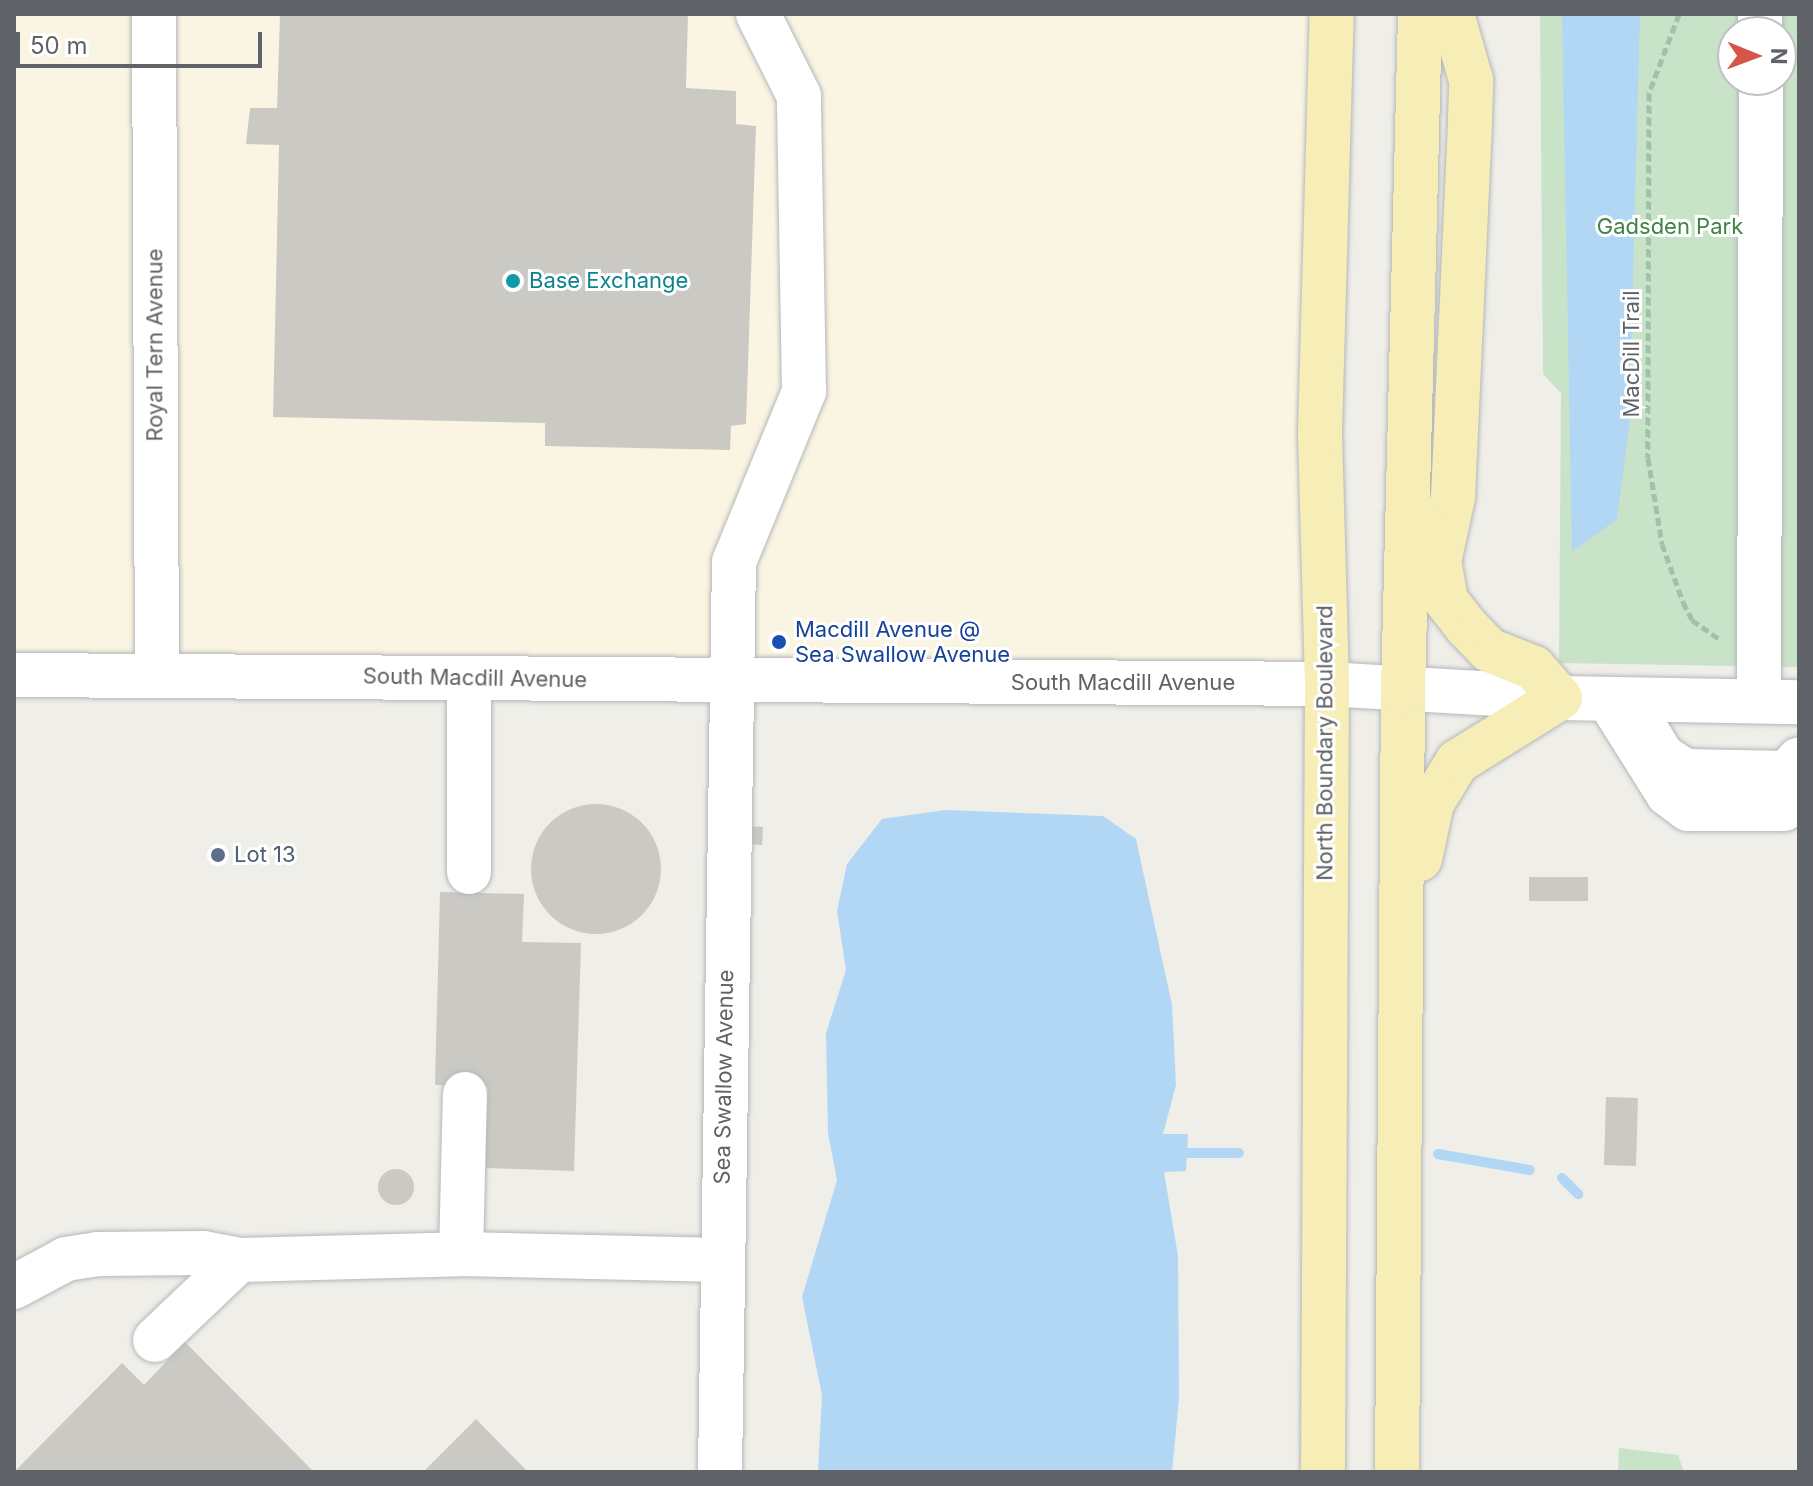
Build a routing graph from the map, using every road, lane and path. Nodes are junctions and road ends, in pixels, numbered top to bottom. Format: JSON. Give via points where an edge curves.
{"nodes":[{"id":1,"x":154,"y":14,"type":"edge"},
{"id":2,"x":758,"y":14,"type":"edge"},
{"id":3,"x":1332,"y":14,"type":"edge"},
{"id":4,"x":1420,"y":14,"type":"edge"},
{"id":5,"x":1452,"y":14,"type":"edge"},
{"id":6,"x":1679,"y":14,"type":"edge"},
{"id":7,"x":1763,"y":96,"type":"edge"},
{"id":8,"x":1782,"y":266,"type":"edge"},
{"id":9,"x":1759,"y":644,"type":"junction"},
{"id":10,"x":14,"y":675,"type":"edge"},
{"id":11,"x":157,"y":676,"type":"junction"},
{"id":12,"x":469,"y":678,"type":"junction"},
{"id":13,"x":730,"y":681,"type":"junction"},
{"id":14,"x":1327,"y":684,"type":"junction"},
{"id":15,"x":1403,"y":691,"type":"junction"},
{"id":16,"x":1560,"y":698,"type":"junction"},
{"id":17,"x":1619,"y":700,"type":"junction"},
{"id":18,"x":1779,"y":702,"type":"edge"},
{"id":19,"x":1799,"y":759,"type":"edge"},
{"id":20,"x":1799,"y":796,"type":"edge"},
{"id":21,"x":469,"y":872,"type":"dead end"},
{"id":22,"x":1401,"y":956,"type":"junction"},
{"id":23,"x":465,"y":1094,"type":"dead end"},
{"id":24,"x":461,"y":1254,"type":"junction"},
{"id":25,"x":239,"y":1260,"type":"junction"},
{"id":26,"x":722,"y":1260,"type":"junction"},
{"id":27,"x":14,"y":1287,"type":"edge"},
{"id":28,"x":155,"y":1340,"type":"dead end"},
{"id":29,"x":720,"y":1472,"type":"edge"},
{"id":30,"x":1323,"y":1472,"type":"edge"},
{"id":31,"x":1397,"y":1472,"type":"edge"}],
"edges":[{"from":1,"to":11,"type":"street","name":"Royal Tern Avenue"},
{"from":2,"to":13,"type":"street","name":"Sea Swallow Avenue","via":[[799,96],[804,391],[734,562]]},
{"from":3,"to":14,"type":"main road","name":"North Boundary Boulevard","via":[[1320,433]]},
{"from":4,"to":15,"type":"main road"},
{"from":5,"to":16,"type":"main road","via":[[1471,80],[1453,497],[1439,562],[1446,600],[1466,626],[1489,650],[1534,668]]},
{"from":6,"to":9,"type":"path","name":"MacDill Trail","via":[[1649,93],[1652,500],[1692,620],[1725,642]]},
{"from":7,"to":8,"type":"street"},
{"from":8,"to":9,"type":"street"},
{"from":9,"to":18,"type":"street"},
{"from":10,"to":11,"type":"street","name":"South Macdill Avenue"},
{"from":11,"to":12,"type":"street","name":"South Macdill Avenue"},
{"from":12,"to":13,"type":"street","name":"South Macdill Avenue"},
{"from":12,"to":21,"type":"street"},
{"from":13,"to":14,"type":"street","name":"South Macdill Avenue"},
{"from":13,"to":26,"type":"street","name":"Sea Swallow Avenue"},
{"from":14,"to":15,"type":"street","name":"South Macdill Avenue"},
{"from":14,"to":30,"type":"main road","name":"North Boundary Boulevard"},
{"from":15,"to":16,"type":"street","name":"South Macdill Avenue"},
{"from":15,"to":22,"type":"main road"},
{"from":16,"to":17,"type":"street","name":"South Macdill Avenue"},
{"from":16,"to":22,"type":"main road","via":[[1457,762],[1432,803]]},
{"from":17,"to":18,"type":"street","name":"South Macdill Avenue"},
{"from":17,"to":19,"type":"street","via":[[1662,756],[1685,771],[1787,773]]},
{"from":17,"to":20,"type":"street","via":[[1668,794],[1688,809],[1784,809]]},
{"from":22,"to":31,"type":"main road"},
{"from":23,"to":24,"type":"street"},
{"from":24,"to":25,"type":"street"},
{"from":24,"to":26,"type":"street"},
{"from":25,"to":27,"type":"street","via":[[204,1253],[97,1254],[66,1259]]},
{"from":25,"to":28,"type":"street"},
{"from":26,"to":29,"type":"street","name":"Sea Swallow Avenue"}]}
